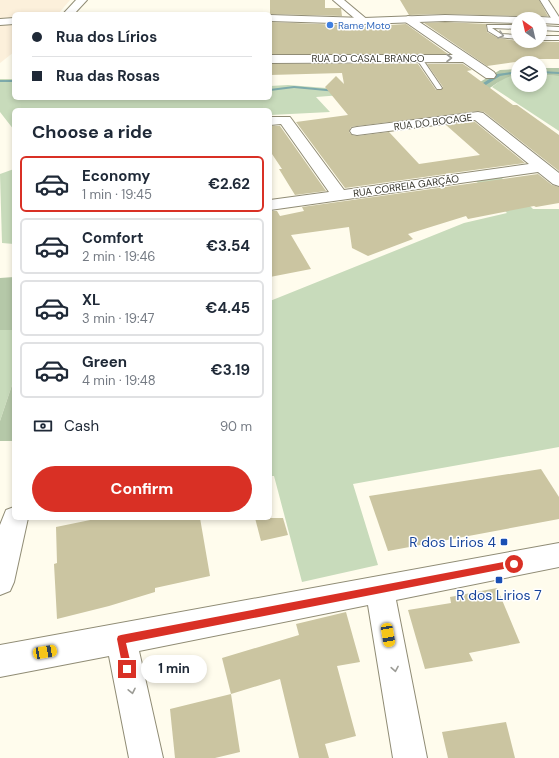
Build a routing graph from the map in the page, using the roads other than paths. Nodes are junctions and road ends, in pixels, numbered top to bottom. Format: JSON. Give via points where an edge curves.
{"nodes":[{"id":1,"x":82,"y":0,"type":"edge"},
{"id":2,"x":338,"y":0,"type":"edge"},
{"id":3,"x":544,"y":0,"type":"edge"},
{"id":4,"x":70,"y":12,"type":"edge"},
{"id":5,"x":272,"y":18,"type":"edge"},
{"id":6,"x":408,"y":19,"type":"junction"},
{"id":7,"x":511,"y":20,"type":"edge"},
{"id":8,"x":12,"y":21,"type":"edge"},
{"id":9,"x":364,"y":21,"type":"junction"},
{"id":10,"x":547,"y":21,"type":"edge"},
{"id":11,"x":1,"y":22,"type":"edge"},
{"id":12,"x":559,"y":24,"type":"edge"},
{"id":13,"x":511,"y":27,"type":"edge"},
{"id":14,"x":547,"y":27,"type":"edge"},
{"id":15,"x":511,"y":37,"type":"edge"},
{"id":16,"x":547,"y":38,"type":"edge"},
{"id":17,"x":559,"y":38,"type":"edge"},
{"id":18,"x":419,"y":58,"type":"junction"},
{"id":19,"x":466,"y":58,"type":"junction"},
{"id":20,"x":272,"y":59,"type":"edge"},
{"id":21,"x":490,"y":75,"type":"dead end"},
{"id":22,"x":439,"y":88,"type":"dead end"},
{"id":23,"x":272,"y":120,"type":"edge"},
{"id":24,"x":358,"y":131,"type":"dead end"},
{"id":25,"x":541,"y":166,"type":"junction"},
{"id":26,"x":559,"y":181,"type":"edge"},
{"id":27,"x":340,"y":196,"type":"junction"},
{"id":28,"x":272,"y":206,"type":"edge"},
{"id":29,"x":14,"y":520,"type":"edge"},
{"id":30,"x":559,"y":555,"type":"edge"},
{"id":31,"x":0,"y":582,"type":"edge"},
{"id":32,"x":380,"y":589,"type":"junction"},
{"id":33,"x":121,"y":639,"type":"junction"},
{"id":34,"x":0,"y":660,"type":"edge"},
{"id":35,"x":146,"y":758,"type":"edge"},
{"id":36,"x":410,"y":758,"type":"edge"}],
"edges":[{"from":1,"to":4,"type":"street"},
{"from":2,"to":9,"type":"street"},
{"from":3,"to":12,"type":"street"},
{"from":5,"to":9,"type":"street"},
{"from":6,"to":7,"type":"street"},
{"from":6,"to":9,"type":"street"},
{"from":6,"to":19,"type":"street","name":"RUA DO CASAL BRANCO"},
{"from":8,"to":11,"type":"street"},
{"from":10,"to":12,"type":"street"},
{"from":12,"to":14,"type":"lane"},
{"from":13,"to":15,"type":"lane","one_way":true,"via":[[489,26],[490,30],[500,36]]},
{"from":16,"to":17,"type":"lane"},
{"from":18,"to":19,"type":"street","name":"RUA DO CASAL BRANCO","one_way":true},
{"from":18,"to":20,"type":"street","name":"RUA DO CASAL BRANCO"},
{"from":18,"to":22,"type":"lane"},
{"from":19,"to":21,"type":"street","name":"RUA DO CASAL BRANCO"},
{"from":23,"to":27,"type":"street","via":[[285,120]]},
{"from":24,"to":25,"type":"street","name":"RUA DO BOCAGE","via":[[478,116]]},
{"from":25,"to":26,"type":"street","name":"RUA DO BOCAGE"},
{"from":25,"to":27,"type":"street","name":"RUA CORREIA GARÇÃO"},
{"from":27,"to":28,"type":"street","name":"RUA CORREIA GARÇÃO"},
{"from":29,"to":31,"type":"street"},
{"from":30,"to":32,"type":"street"},
{"from":32,"to":33,"type":"street"},
{"from":32,"to":36,"type":"street","one_way":true},
{"from":33,"to":34,"type":"street"},
{"from":33,"to":35,"type":"street","one_way":true}]}
